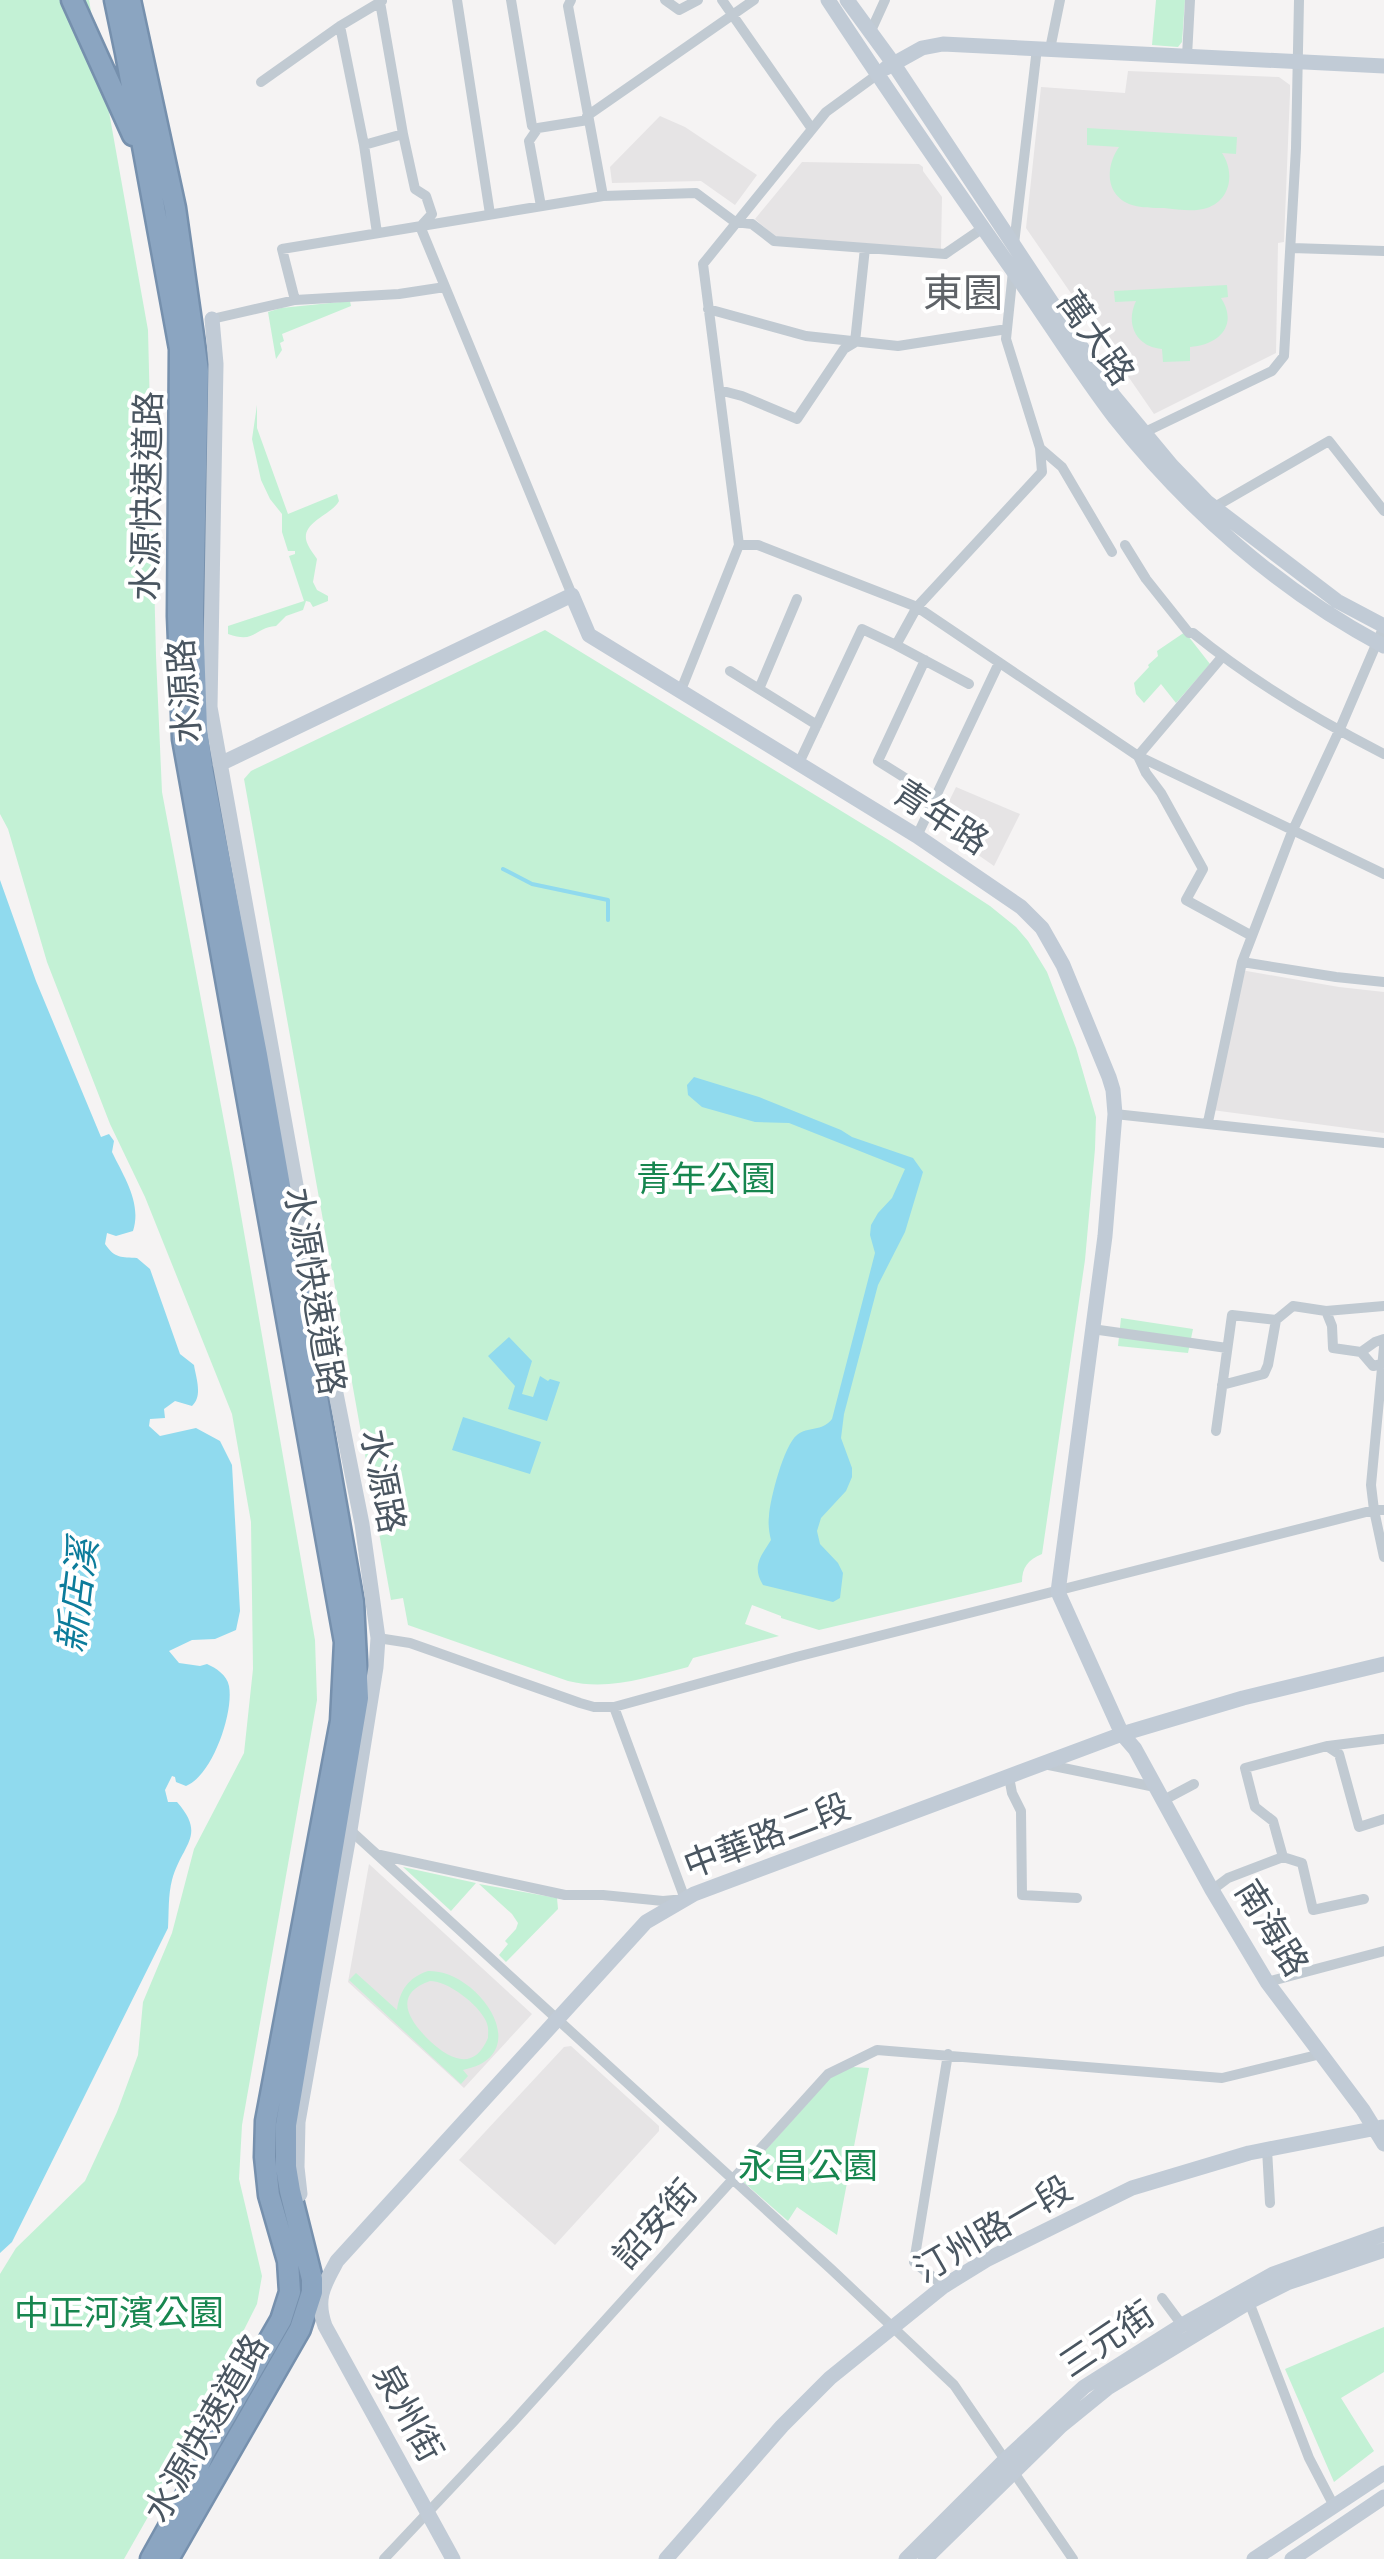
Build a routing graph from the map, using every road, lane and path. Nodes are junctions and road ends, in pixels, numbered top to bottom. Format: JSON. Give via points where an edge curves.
{"nodes":[{"id":1,"x":72,"y":0,"type":"edge"},
{"id":2,"x":114,"y":0,"type":"edge"},
{"id":3,"x":130,"y":0,"type":"edge"},
{"id":4,"x":458,"y":0,"type":"edge"},
{"id":5,"x":512,"y":0,"type":"edge"},
{"id":6,"x":555,"y":0,"type":"edge"},
{"id":7,"x":665,"y":0,"type":"edge"},
{"id":8,"x":698,"y":0,"type":"edge"},
{"id":9,"x":722,"y":0,"type":"edge"},
{"id":10,"x":754,"y":0,"type":"edge"},
{"id":11,"x":828,"y":0,"type":"edge"},
{"id":12,"x":848,"y":0,"type":"edge"},
{"id":13,"x":885,"y":0,"type":"edge"},
{"id":14,"x":1060,"y":0,"type":"edge"},
{"id":15,"x":1190,"y":0,"type":"edge"},
{"id":16,"x":1299,"y":0,"type":"edge"},
{"id":17,"x":381,"y":1,"type":"edge"},
{"id":18,"x":569,"y":3,"type":"edge"},
{"id":19,"x":733,"y":14,"type":"junction"},
{"id":20,"x":340,"y":26,"type":"junction"},
{"id":21,"x":870,"y":33,"type":"junction"},
{"id":22,"x":1043,"y":49,"type":"junction"},
{"id":23,"x":1187,"y":56,"type":"junction"},
{"id":24,"x":1299,"y":62,"type":"junction"},
{"id":25,"x":893,"y":63,"type":"junction"},
{"id":26,"x":1384,"y":66,"type":"edge"},
{"id":27,"x":878,"y":74,"type":"junction"},
{"id":28,"x":262,"y":82,"type":"dead end"},
{"id":29,"x":587,"y":118,"type":"junction"},
{"id":30,"x":532,"y":126,"type":"dead end"},
{"id":31,"x":812,"y":129,"type":"junction"},
{"id":32,"x":403,"y":134,"type":"junction"},
{"id":33,"x":364,"y":145,"type":"junction"},
{"id":34,"x":144,"y":160,"type":"junction"},
{"id":35,"x":603,"y":196,"type":"junction"},
{"id":36,"x":541,"y":206,"type":"junction"},
{"id":37,"x":490,"y":214,"type":"junction"},
{"id":38,"x":735,"y":222,"type":"junction"},
{"id":39,"x":420,"y":226,"type":"junction"},
{"id":40,"x":982,"y":228,"type":"junction"},
{"id":41,"x":376,"y":233,"type":"junction"},
{"id":42,"x":1014,"y":246,"type":"junction"},
{"id":43,"x":865,"y":248,"type":"junction"},
{"id":44,"x":1292,"y":248,"type":"junction"},
{"id":45,"x":1384,"y":251,"type":"edge"},
{"id":46,"x":1013,"y":271,"type":"junction"},
{"id":47,"x":446,"y":287,"type":"junction"},
{"id":48,"x":295,"y":300,"type":"junction"},
{"id":49,"x":708,"y":309,"type":"junction"},
{"id":50,"x":212,"y":319,"type":"joint"},
{"id":51,"x":1007,"y":330,"type":"junction"},
{"id":52,"x":856,"y":342,"type":"junction"},
{"id":53,"x":719,"y":390,"type":"junction"},
{"id":54,"x":1143,"y":433,"type":"junction"},
{"id":55,"x":1040,"y":448,"type":"junction"},
{"id":56,"x":1208,"y":510,"type":"junction"},
{"id":57,"x":1384,"y":511,"type":"edge"},
{"id":58,"x":740,"y":545,"type":"junction"},
{"id":59,"x":1125,"y":545,"type":"dead end"},
{"id":60,"x":1112,"y":552,"type":"dead end"},
{"id":61,"x":572,"y":595,"type":"junction"},
{"id":62,"x":797,"y":600,"type":"dead end"},
{"id":63,"x":917,"y":607,"type":"junction"},
{"id":64,"x":1384,"y":626,"type":"edge"},
{"id":65,"x":896,"y":645,"type":"junction"},
{"id":66,"x":1380,"y":645,"type":"edge"},
{"id":67,"x":1222,"y":656,"type":"junction"},
{"id":68,"x":925,"y":660,"type":"junction"},
{"id":69,"x":999,"y":663,"type":"junction"},
{"id":70,"x":730,"y":670,"type":"dead end"},
{"id":71,"x":968,"y":684,"type":"dead end"},
{"id":72,"x":759,"y":689,"type":"junction"},
{"id":73,"x":680,"y":690,"type":"junction"},
{"id":74,"x":817,"y":725,"type":"junction"},
{"id":75,"x":1339,"y":731,"type":"junction"},
{"id":76,"x":1384,"y":754,"type":"edge"},
{"id":77,"x":1138,"y":756,"type":"junction"},
{"id":78,"x":800,"y":763,"type":"junction"},
{"id":79,"x":220,"y":764,"type":"junction"},
{"id":80,"x":937,"y":798,"type":"junction"},
{"id":81,"x":1292,"y":832,"type":"junction"},
{"id":82,"x":918,"y":836,"type":"junction"},
{"id":83,"x":1384,"y":874,"type":"edge"},
{"id":84,"x":1252,"y":936,"type":"junction"},
{"id":85,"x":1242,"y":962,"type":"junction"},
{"id":86,"x":1384,"y":982,"type":"edge"},
{"id":87,"x":1115,"y":1114,"type":"junction"},
{"id":88,"x":1208,"y":1122,"type":"junction"},
{"id":89,"x":1384,"y":1143,"type":"edge"},
{"id":90,"x":1384,"y":1306,"type":"edge"},
{"id":91,"x":1326,"y":1310,"type":"junction"},
{"id":92,"x":1276,"y":1320,"type":"junction"},
{"id":93,"x":1092,"y":1329,"type":"junction"},
{"id":94,"x":1384,"y":1343,"type":"edge"},
{"id":95,"x":1228,"y":1348,"type":"junction"},
{"id":96,"x":1361,"y":1352,"type":"junction"},
{"id":97,"x":1382,"y":1364,"type":"edge"},
{"id":98,"x":1222,"y":1385,"type":"junction"},
{"id":99,"x":1216,"y":1431,"type":"dead end"},
{"id":100,"x":1379,"y":1510,"type":"edge"},
{"id":101,"x":1384,"y":1557,"type":"edge"},
{"id":102,"x":1058,"y":1592,"type":"junction"},
{"id":103,"x":378,"y":1638,"type":"junction"},
{"id":104,"x":1384,"y":1664,"type":"edge"},
{"id":105,"x":614,"y":1708,"type":"junction"},
{"id":106,"x":1122,"y":1734,"type":"junction"},
{"id":107,"x":1383,"y":1739,"type":"edge"},
{"id":108,"x":1327,"y":1746,"type":"junction"},
{"id":109,"x":1043,"y":1764,"type":"junction"},
{"id":110,"x":1008,"y":1777,"type":"junction"},
{"id":111,"x":1194,"y":1784,"type":"dead end"},
{"id":112,"x":1159,"y":1794,"type":"junction"},
{"id":113,"x":1384,"y":1819,"type":"edge"},
{"id":114,"x":350,"y":1830,"type":"junction"},
{"id":115,"x":375,"y":1854,"type":"junction"},
{"id":116,"x":1283,"y":1857,"type":"junction"},
{"id":117,"x":1212,"y":1890,"type":"junction"},
{"id":118,"x":1077,"y":1898,"type":"dead end"},
{"id":119,"x":684,"y":1899,"type":"junction"},
{"id":120,"x":1364,"y":1899,"type":"dead end"},
{"id":121,"x":303,"y":1916,"type":"junction"},
{"id":122,"x":1384,"y":1951,"type":"edge"},
{"id":123,"x":1267,"y":1982,"type":"junction"},
{"id":124,"x":556,"y":2020,"type":"junction"},
{"id":125,"x":948,"y":2054,"type":"junction"},
{"id":126,"x":1321,"y":2054,"type":"junction"},
{"id":127,"x":1379,"y":2128,"type":"edge"},
{"id":128,"x":1384,"y":2144,"type":"edge"},
{"id":129,"x":1267,"y":2150,"type":"junction"},
{"id":130,"x":732,"y":2179,"type":"junction"},
{"id":131,"x":1270,"y":2203,"type":"dead end"},
{"id":132,"x":1384,"y":2234,"type":"edge"},
{"id":133,"x":1384,"y":2250,"type":"edge"},
{"id":134,"x":944,"y":2286,"type":"junction"},
{"id":135,"x":312,"y":2292,"type":"junction"},
{"id":136,"x":1162,"y":2298,"type":"dead end"},
{"id":137,"x":1249,"y":2302,"type":"junction"},
{"id":138,"x":296,"y":2324,"type":"junction"},
{"id":139,"x":1182,"y":2325,"type":"junction"},
{"id":140,"x":894,"y":2328,"type":"junction"},
{"id":141,"x":1010,"y":2465,"type":"junction"},
{"id":142,"x":1384,"y":2473,"type":"edge"},
{"id":143,"x":1384,"y":2496,"type":"edge"},
{"id":144,"x":184,"y":2500,"type":"junction"},
{"id":145,"x":1334,"y":2506,"type":"junction"},
{"id":146,"x":428,"y":2512,"type":"junction"},
{"id":147,"x":151,"y":2559,"type":"edge"},
{"id":148,"x":168,"y":2559,"type":"edge"},
{"id":149,"x":178,"y":2559,"type":"edge"},
{"id":150,"x":384,"y":2559,"type":"edge"},
{"id":151,"x":453,"y":2559,"type":"edge"},
{"id":152,"x":666,"y":2559,"type":"edge"},
{"id":153,"x":906,"y":2559,"type":"edge"},
{"id":154,"x":925,"y":2559,"type":"edge"},
{"id":155,"x":1074,"y":2559,"type":"edge"},
{"id":156,"x":1254,"y":2559,"type":"edge"},
{"id":157,"x":1292,"y":2559,"type":"edge"}],
"edges":[{"from":1,"to":34,"type":"highway"},
{"from":2,"to":34,"type":"highway","name":"水源快速道路"},
{"from":3,"to":135,"type":"highway","name":"水源快速道路","via":[[180,240],[198,371],[193,615],[202,772],[354,1602],[358,1698],[286,2126],[286,2167]]},
{"from":4,"to":37,"type":"street"},
{"from":5,"to":30,"type":"street"},
{"from":6,"to":18,"type":"street"},
{"from":7,"to":8,"type":"street","via":[[679,10]]},
{"from":9,"to":19,"type":"street"},
{"from":10,"to":19,"type":"street"},
{"from":11,"to":27,"type":"street","name":"萬大路"},
{"from":12,"to":21,"type":"street","name":"萬大路"},
{"from":13,"to":21,"type":"street"},
{"from":14,"to":22,"type":"street"},
{"from":15,"to":23,"type":"street"},
{"from":16,"to":24,"type":"street"},
{"from":17,"to":20,"type":"street"},
{"from":17,"to":32,"type":"street"},
{"from":18,"to":29,"type":"street"},
{"from":19,"to":29,"type":"street"},
{"from":19,"to":31,"type":"street"},
{"from":20,"to":28,"type":"street"},
{"from":20,"to":33,"type":"street"},
{"from":21,"to":25,"type":"street","name":"萬大路"},
{"from":22,"to":23,"type":"street"},
{"from":22,"to":25,"type":"street","via":[[943,44]]},
{"from":22,"to":42,"type":"street"},
{"from":23,"to":24,"type":"street"},
{"from":24,"to":26,"type":"street"},
{"from":24,"to":44,"type":"street"},
{"from":25,"to":27,"type":"street"},
{"from":25,"to":42,"type":"street","name":"萬大路"},
{"from":27,"to":31,"type":"street"},
{"from":27,"to":40,"type":"street","name":"萬大路"},
{"from":29,"to":35,"type":"street"},
{"from":29,"to":36,"type":"street","via":[[538,128],[530,140]]},
{"from":31,"to":38,"type":"street"},
{"from":32,"to":33,"type":"street"},
{"from":32,"to":39,"type":"street","via":[[415,189],[426,196],[432,214]]},
{"from":33,"to":41,"type":"street"},
{"from":34,"to":121,"type":"highway","name":"水源快速道路","via":[[178,308],[182,738],[345,1642],[340,1721]]},
{"from":35,"to":36,"type":"street"},
{"from":35,"to":38,"type":"street","via":[[696,193]]},
{"from":36,"to":37,"type":"street"},
{"from":37,"to":39,"type":"street"},
{"from":38,"to":43,"type":"street","via":[[752,224],[774,241]]},
{"from":38,"to":49,"type":"street","via":[[703,264]]},
{"from":39,"to":41,"type":"street"},
{"from":39,"to":47,"type":"street"},
{"from":40,"to":43,"type":"street","via":[[945,254]]},
{"from":40,"to":46,"type":"street","name":"萬大路"},
{"from":41,"to":48,"type":"street","via":[[282,248]]},
{"from":42,"to":46,"type":"street"},
{"from":42,"to":54,"type":"street","name":"萬大路"},
{"from":43,"to":52,"type":"street"},
{"from":44,"to":45,"type":"street"},
{"from":44,"to":54,"type":"street","via":[[1284,356],[1272,371]]},
{"from":46,"to":51,"type":"street"},
{"from":46,"to":56,"type":"street","name":"萬大路","via":[[1114,416],[1167,478]]},
{"from":47,"to":48,"type":"street"},
{"from":47,"to":61,"type":"street"},
{"from":48,"to":50,"type":"street"},
{"from":49,"to":52,"type":"street","via":[[806,336]]},
{"from":49,"to":53,"type":"street"},
{"from":50,"to":79,"type":"street","name":"水源路","via":[[210,707]]},
{"from":51,"to":52,"type":"street","via":[[898,346]]},
{"from":51,"to":55,"type":"street"},
{"from":52,"to":53,"type":"street","via":[[844,349],[797,419]]},
{"from":53,"to":58,"type":"street"},
{"from":54,"to":56,"type":"street","name":"萬大路"},
{"from":55,"to":60,"type":"street","via":[[1062,468]]},
{"from":55,"to":63,"type":"street","via":[[1042,472]]},
{"from":56,"to":57,"type":"street","via":[[1329,441]]},
{"from":56,"to":64,"type":"street","name":"萬大路"},
{"from":56,"to":66,"type":"street","name":"萬大路","via":[[1324,612]]},
{"from":58,"to":63,"type":"street","via":[[758,545]]},
{"from":58,"to":73,"type":"street"},
{"from":59,"to":67,"type":"street","via":[[1189,633]]},
{"from":61,"to":73,"type":"street","name":"青年路","via":[[589,635]]},
{"from":61,"to":79,"type":"street"},
{"from":62,"to":72,"type":"street"},
{"from":63,"to":65,"type":"street"},
{"from":63,"to":69,"type":"street"},
{"from":64,"to":66,"type":"street"},
{"from":65,"to":68,"type":"street"},
{"from":65,"to":74,"type":"street","via":[[862,629]]},
{"from":66,"to":75,"type":"street"},
{"from":67,"to":75,"type":"street"},
{"from":67,"to":77,"type":"street"},
{"from":68,"to":71,"type":"street"},
{"from":68,"to":80,"type":"street","via":[[878,761]]},
{"from":69,"to":77,"type":"street"},
{"from":69,"to":80,"type":"street"},
{"from":70,"to":72,"type":"street"},
{"from":72,"to":74,"type":"street"},
{"from":73,"to":78,"type":"street","name":"青年路"},
{"from":74,"to":78,"type":"street"},
{"from":75,"to":76,"type":"street"},
{"from":75,"to":81,"type":"street"},
{"from":77,"to":81,"type":"street"},
{"from":77,"to":84,"type":"street","via":[[1203,868],[1186,900]]},
{"from":78,"to":82,"type":"street","name":"青年路"},
{"from":79,"to":103,"type":"street","name":"水源路"},
{"from":80,"to":82,"type":"street"},
{"from":81,"to":83,"type":"street"},
{"from":81,"to":84,"type":"street"},
{"from":82,"to":87,"type":"street","name":"青年路","via":[[1042,928],[1109,1077]]},
{"from":84,"to":85,"type":"street"},
{"from":85,"to":86,"type":"street"},
{"from":85,"to":88,"type":"street"},
{"from":87,"to":88,"type":"street"},
{"from":87,"to":93,"type":"street","name":"青年路"},
{"from":88,"to":89,"type":"street"},
{"from":90,"to":91,"type":"street"},
{"from":91,"to":92,"type":"street","via":[[1293,1306]]},
{"from":91,"to":96,"type":"street","via":[[1332,1348]]},
{"from":92,"to":95,"type":"street","via":[[1232,1315]]},
{"from":92,"to":98,"type":"street","via":[[1264,1374]]},
{"from":93,"to":95,"type":"street"},
{"from":93,"to":102,"type":"street","name":"青年路"},
{"from":94,"to":96,"type":"street"},
{"from":94,"to":97,"type":"street"},
{"from":95,"to":98,"type":"street"},
{"from":96,"to":97,"type":"street","via":[[1373,1366]]},
{"from":97,"to":100,"type":"street","via":[[1372,1484]]},
{"from":98,"to":99,"type":"street"},
{"from":100,"to":101,"type":"street"},
{"from":100,"to":102,"type":"street"},
{"from":102,"to":105,"type":"street"},
{"from":102,"to":106,"type":"street","name":"南海路"},
{"from":103,"to":105,"type":"street"},
{"from":103,"to":114,"type":"street","name":"水源路"},
{"from":104,"to":106,"type":"street","name":"中華路二段"},
{"from":105,"to":119,"type":"street"},
{"from":106,"to":109,"type":"street","name":"中華路二段"},
{"from":106,"to":112,"type":"street","name":"南海路"},
{"from":107,"to":108,"type":"street"},
{"from":108,"to":113,"type":"street","via":[[1339,1754],[1358,1826]]},
{"from":108,"to":116,"type":"street","via":[[1245,1768],[1255,1807],[1273,1821]]},
{"from":109,"to":110,"type":"street","name":"中華路二段"},
{"from":109,"to":112,"type":"street"},
{"from":110,"to":118,"type":"street","via":[[1021,1811],[1022,1895]]},
{"from":110,"to":119,"type":"street","name":"中華路二段"},
{"from":111,"to":112,"type":"street"},
{"from":112,"to":117,"type":"street","name":"南海路"},
{"from":114,"to":115,"type":"street"},
{"from":114,"to":135,"type":"street","name":"水源路","via":[[296,2145],[318,2269]]},
{"from":115,"to":119,"type":"street","via":[[566,1895]]},
{"from":115,"to":124,"type":"street"},
{"from":116,"to":117,"type":"street"},
{"from":116,"to":120,"type":"street","via":[[1302,1862],[1313,1910]]},
{"from":117,"to":123,"type":"street","name":"南海路"},
{"from":119,"to":124,"type":"street","name":"中華路二段","via":[[646,1922]]},
{"from":121,"to":135,"type":"highway","via":[[276,2160]]},
{"from":121,"to":144,"type":"highway","name":"水源快速道路","via":[[266,2121],[269,2195],[290,2292]]},
{"from":122,"to":123,"type":"street"},
{"from":123,"to":126,"type":"street","name":"南海路"},
{"from":124,"to":130,"type":"street"},
{"from":124,"to":135,"type":"street","name":"中華路二段"},
{"from":125,"to":126,"type":"street","name":"詔安街","via":[[1222,2078]]},
{"from":125,"to":130,"type":"street","name":"詔安街","via":[[877,2050],[828,2074]]},
{"from":125,"to":134,"type":"street","via":[[914,2262]]},
{"from":126,"to":127,"type":"street","name":"南海路"},
{"from":127,"to":128,"type":"street","name":"南海路"},
{"from":127,"to":129,"type":"street","name":"汀州路一段"},
{"from":129,"to":131,"type":"street"},
{"from":129,"to":134,"type":"street","name":"汀州路一段","via":[[1132,2188]]},
{"from":130,"to":140,"type":"street"},
{"from":130,"to":146,"type":"street","name":"詔安街"},
{"from":132,"to":139,"type":"street","name":"三元街","via":[[1274,2274]]},
{"from":133,"to":137,"type":"street","name":"三元街"},
{"from":134,"to":140,"type":"street","name":"汀州路一段"},
{"from":135,"to":138,"type":"highway","name":"水源快速道路"},
{"from":135,"to":146,"type":"street","name":"泉州街"},
{"from":135,"to":149,"type":"street","name":"水源路","via":[[308,2332]]},
{"from":136,"to":139,"type":"street"},
{"from":137,"to":141,"type":"street","name":"三元街","via":[[1109,2387]]},
{"from":137,"to":145,"type":"street"},
{"from":138,"to":144,"type":"highway"},
{"from":138,"to":148,"type":"highway","name":"水源快速道路"},
{"from":139,"to":141,"type":"street","name":"三元街","via":[[1084,2386]]},
{"from":140,"to":141,"type":"street","via":[[954,2385]]},
{"from":140,"to":152,"type":"street","name":"汀州路一段","via":[[790,2417]]},
{"from":141,"to":153,"type":"street","name":"三元街"},
{"from":141,"to":154,"type":"street","name":"三元街"},
{"from":141,"to":155,"type":"street"},
{"from":142,"to":145,"type":"street"},
{"from":143,"to":157,"type":"street"},
{"from":144,"to":147,"type":"highway","name":"水源快速道路"},
{"from":145,"to":156,"type":"street"},
{"from":146,"to":150,"type":"street","name":"詔安街"},
{"from":146,"to":151,"type":"street","name":"泉州街"}]}
